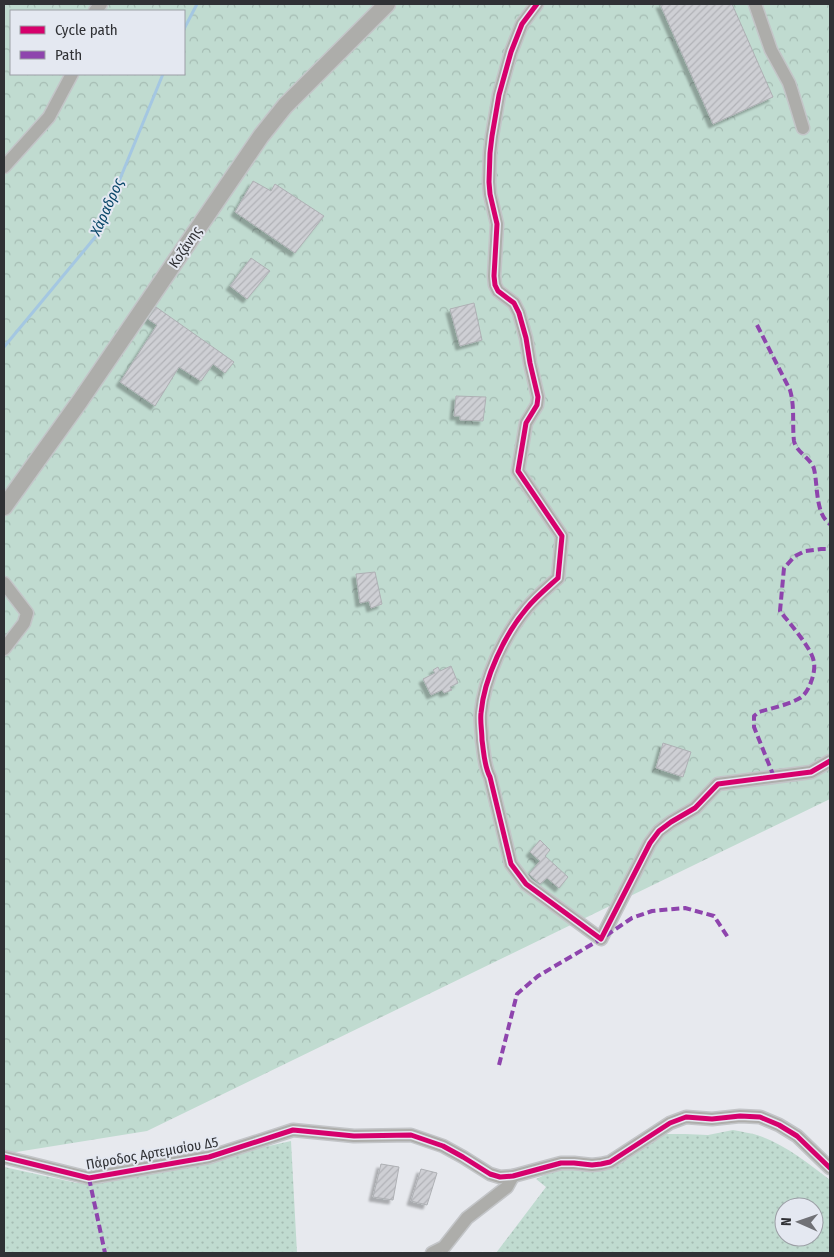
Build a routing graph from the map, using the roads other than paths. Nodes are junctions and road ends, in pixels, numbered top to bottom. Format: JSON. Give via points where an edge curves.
{"nodes":[{"id":1,"x":387,"y":4,"type":"edge"},
{"id":2,"x":537,"y":4,"type":"edge"},
{"id":3,"x":755,"y":4,"type":"edge"},
{"id":4,"x":71,"y":75,"type":"edge"},
{"id":5,"x":803,"y":128,"type":"dead end"},
{"id":6,"x":4,"y":167,"type":"edge"},
{"id":7,"x":4,"y":507,"type":"edge"},
{"id":8,"x":4,"y":583,"type":"edge"},
{"id":9,"x":4,"y":649,"type":"edge"},
{"id":10,"x":830,"y":761,"type":"edge"},
{"id":11,"x":4,"y":1157,"type":"edge"},
{"id":12,"x":830,"y":1168,"type":"edge"},
{"id":13,"x":513,"y":1176,"type":"junction"},
{"id":14,"x":432,"y":1253,"type":"edge"}],
"edges":[{"from":1,"to":7,"type":"street","name":"Κοζάνης","via":[[285,106],[261,136]]},
{"from":2,"to":10,"type":"street","via":[[519,31],[506,65],[489,162],[490,194],[496,224],[494,282],[498,291],[514,304],[519,313],[538,397],[526,423],[518,472],[562,536],[558,578],[527,608],[504,644],[486,688],[482,708],[486,769],[511,864],[526,884],[601,939],[650,843],[660,831],[694,808],[718,784],[812,772]]},
{"from":3,"to":5,"type":"street","via":[[771,50],[792,92]]},
{"from":4,"to":6,"type":"street","via":[[49,117]]},
{"from":8,"to":9,"type":"street","via":[[27,613],[24,623]]},
{"from":11,"to":13,"type":"street","name":"Πάροδος Αρτεμισίου Δ5","via":[[88,1178],[209,1157],[293,1130],[354,1136],[411,1134],[442,1146],[490,1174]]},
{"from":12,"to":13,"type":"street","name":"Πάροδος Αρτεμισίου Δ5","via":[[797,1136],[760,1117],[686,1117],[670,1123],[610,1162],[592,1165],[561,1163]]},
{"from":13,"to":14,"type":"street","via":[[507,1187],[466,1218],[444,1247]]}]}
